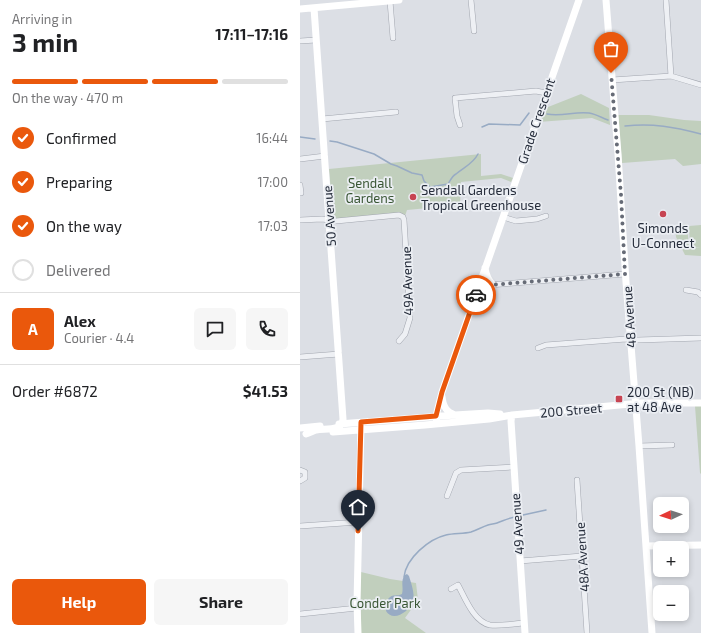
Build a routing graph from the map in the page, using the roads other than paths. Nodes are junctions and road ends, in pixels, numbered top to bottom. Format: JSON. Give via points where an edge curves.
{"nodes":[{"id":1,"x":390,"y":0,"type":"edge"},
{"id":2,"x":399,"y":0,"type":"edge"},
{"id":3,"x":472,"y":0,"type":"edge"},
{"id":4,"x":578,"y":0,"type":"edge"},
{"id":5,"x":606,"y":0,"type":"edge"},
{"id":6,"x":666,"y":0,"type":"edge"},
{"id":7,"x":314,"y":8,"type":"junction"},
{"id":8,"x":300,"y":9,"type":"edge"},
{"id":9,"x":474,"y":31,"type":"dead end"},
{"id":10,"x":393,"y":38,"type":"dead end"},
{"id":11,"x":316,"y":40,"type":"junction"},
{"id":12,"x":300,"y":42,"type":"edge"},
{"id":13,"x":671,"y":76,"type":"junction"},
{"id":14,"x":612,"y":80,"type":"junction"},
{"id":15,"x":701,"y":85,"type":"edge"},
{"id":16,"x":546,"y":93,"type":"junction"},
{"id":17,"x":396,"y":112,"type":"dead end"},
{"id":18,"x":322,"y":119,"type":"junction"},
{"id":19,"x":460,"y":125,"type":"dead end"},
{"id":20,"x":325,"y":156,"type":"junction"},
{"id":21,"x":300,"y":159,"type":"edge"},
{"id":22,"x":300,"y":185,"type":"edge"},
{"id":23,"x":300,"y":193,"type":"edge"},
{"id":24,"x":546,"y":216,"type":"dead end"},
{"id":25,"x":503,"y":217,"type":"junction"},
{"id":26,"x":300,"y":220,"type":"edge"},
{"id":27,"x":329,"y":220,"type":"junction"},
{"id":28,"x":485,"y":268,"type":"junction"},
{"id":29,"x":625,"y":274,"type":"junction"},
{"id":30,"x":480,"y":283,"type":"junction"},
{"id":31,"x":494,"y":285,"type":"junction"},
{"id":32,"x":686,"y":290,"type":"dead end"},
{"id":33,"x":701,"y":295,"type":"edge"},
{"id":34,"x":701,"y":338,"type":"edge"},
{"id":35,"x":630,"y":339,"type":"junction"},
{"id":36,"x":399,"y":341,"type":"dead end"},
{"id":37,"x":538,"y":348,"type":"dead end"},
{"id":38,"x":339,"y":354,"type":"junction"},
{"id":39,"x":300,"y":357,"type":"edge"},
{"id":40,"x":442,"y":392,"type":"junction"},
{"id":41,"x":701,"y":403,"type":"edge"},
{"id":42,"x":635,"y":404,"type":"junction"},
{"id":43,"x":455,"y":415,"type":"junction"},
{"id":44,"x":512,"y":415,"type":"junction"},
{"id":45,"x":436,"y":420,"type":"junction"},
{"id":46,"x":361,"y":422,"type":"junction"},
{"id":47,"x":342,"y":424,"type":"junction"},
{"id":48,"x":300,"y":428,"type":"edge"},
{"id":49,"x":360,"y":430,"type":"junction"},
{"id":50,"x":303,"y":434,"type":"edge"},
{"id":51,"x":672,"y":445,"type":"dead end"},
{"id":52,"x":639,"y":446,"type":"junction"},
{"id":53,"x":514,"y":467,"type":"junction"},
{"id":54,"x":300,"y":470,"type":"edge"},
{"id":55,"x":577,"y":480,"type":"dead end"},
{"id":56,"x":300,"y":481,"type":"edge"},
{"id":57,"x":447,"y":496,"type":"dead end"},
{"id":58,"x":359,"y":522,"type":"junction"},
{"id":59,"x":300,"y":526,"type":"edge"},
{"id":60,"x":701,"y":545,"type":"edge"},
{"id":61,"x":646,"y":546,"type":"junction"},
{"id":62,"x":582,"y":556,"type":"junction"},
{"id":63,"x":520,"y":561,"type":"junction"},
{"id":64,"x":451,"y":589,"type":"dead end"},
{"id":65,"x":357,"y":608,"type":"junction"},
{"id":66,"x":300,"y":614,"type":"edge"},
{"id":67,"x":524,"y":623,"type":"junction"},
{"id":68,"x":358,"y":633,"type":"edge"},
{"id":69,"x":525,"y":633,"type":"edge"},
{"id":70,"x":588,"y":633,"type":"edge"},
{"id":71,"x":652,"y":633,"type":"edge"}],
"edges":[{"from":1,"to":2,"type":"street"},
{"from":1,"to":7,"type":"street"},
{"from":1,"to":10,"type":"street"},
{"from":3,"to":9,"type":"street"},
{"from":4,"to":16,"type":"street","name":"Grade Crescent"},
{"from":5,"to":14,"type":"street","name":"48 Avenue"},
{"from":6,"to":13,"type":"street"},
{"from":7,"to":8,"type":"street"},
{"from":7,"to":11,"type":"street","name":"50 Avenue"},
{"from":11,"to":12,"type":"street"},
{"from":11,"to":18,"type":"street","name":"50 Avenue"},
{"from":13,"to":14,"type":"street"},
{"from":13,"to":15,"type":"street"},
{"from":14,"to":29,"type":"street","name":"48 Avenue"},
{"from":16,"to":19,"type":"street","via":[[536,91],[455,98]]},
{"from":16,"to":25,"type":"street","name":"Grade Crescent"},
{"from":17,"to":18,"type":"street"},
{"from":18,"to":20,"type":"street","name":"50 Avenue"},
{"from":20,"to":21,"type":"street"},
{"from":20,"to":27,"type":"street","name":"50 Avenue"},
{"from":22,"to":23,"type":"street"},
{"from":24,"to":25,"type":"street","via":[[516,221]]},
{"from":25,"to":28,"type":"street","name":"Grade Crescent"},
{"from":26,"to":27,"type":"street"},
{"from":27,"to":36,"type":"street","name":"49A Avenue","via":[[398,215],[403,217],[411,313],[405,334]]},
{"from":27,"to":38,"type":"street","name":"50 Avenue"},
{"from":28,"to":30,"type":"street","name":"Grade Crescent"},
{"from":28,"to":31,"type":"street","via":[[488,280]]},
{"from":29,"to":31,"type":"street"},
{"from":29,"to":35,"type":"street","name":"48 Avenue"},
{"from":30,"to":31,"type":"street"},
{"from":30,"to":40,"type":"street","name":"Grade Crescent"},
{"from":32,"to":33,"type":"street"},
{"from":34,"to":35,"type":"street"},
{"from":35,"to":37,"type":"street","via":[[546,345]]},
{"from":35,"to":42,"type":"street","name":"48 Avenue"},
{"from":38,"to":39,"type":"street"},
{"from":38,"to":47,"type":"street","name":"50 Avenue"},
{"from":40,"to":43,"type":"street","via":[[446,410]]},
{"from":40,"to":45,"type":"street","name":"Grade Crescent"},
{"from":41,"to":42,"type":"street","name":"200 Street"},
{"from":42,"to":44,"type":"street","name":"200 Street"},
{"from":42,"to":52,"type":"street","name":"48 Avenue"},
{"from":43,"to":44,"type":"street","name":"200 Street"},
{"from":43,"to":45,"type":"street","name":"200 Street"},
{"from":44,"to":45,"type":"street","name":"200 Street","via":[[489,419]]},
{"from":44,"to":53,"type":"street","name":"49 Avenue"},
{"from":45,"to":46,"type":"street","name":"200 Street"},
{"from":45,"to":49,"type":"street","name":"200 Street"},
{"from":46,"to":47,"type":"street","name":"200 Street"},
{"from":46,"to":49,"type":"street"},
{"from":47,"to":48,"type":"street","name":"200 Street"},
{"from":47,"to":50,"type":"street","via":[[339,427]]},
{"from":49,"to":50,"type":"street","name":"200 Street"},
{"from":49,"to":58,"type":"street"},
{"from":51,"to":52,"type":"street"},
{"from":52,"to":61,"type":"street","name":"48 Avenue"},
{"from":53,"to":57,"type":"street","via":[[460,470],[456,473]]},
{"from":53,"to":63,"type":"street","name":"49 Avenue"},
{"from":54,"to":56,"type":"street","via":[[306,474]]},
{"from":55,"to":62,"type":"street","name":"48A Avenue"},
{"from":58,"to":59,"type":"street"},
{"from":58,"to":65,"type":"street"},
{"from":60,"to":61,"type":"street"},
{"from":61,"to":71,"type":"street","name":"48 Avenue"},
{"from":62,"to":63,"type":"street"},
{"from":62,"to":70,"type":"street","name":"48A Avenue"},
{"from":63,"to":67,"type":"street","name":"49 Avenue"},
{"from":64,"to":67,"type":"street","via":[[458,585],[474,614],[483,623]]},
{"from":65,"to":66,"type":"street"},
{"from":65,"to":68,"type":"street"},
{"from":67,"to":69,"type":"street","name":"49 Avenue"}]}
